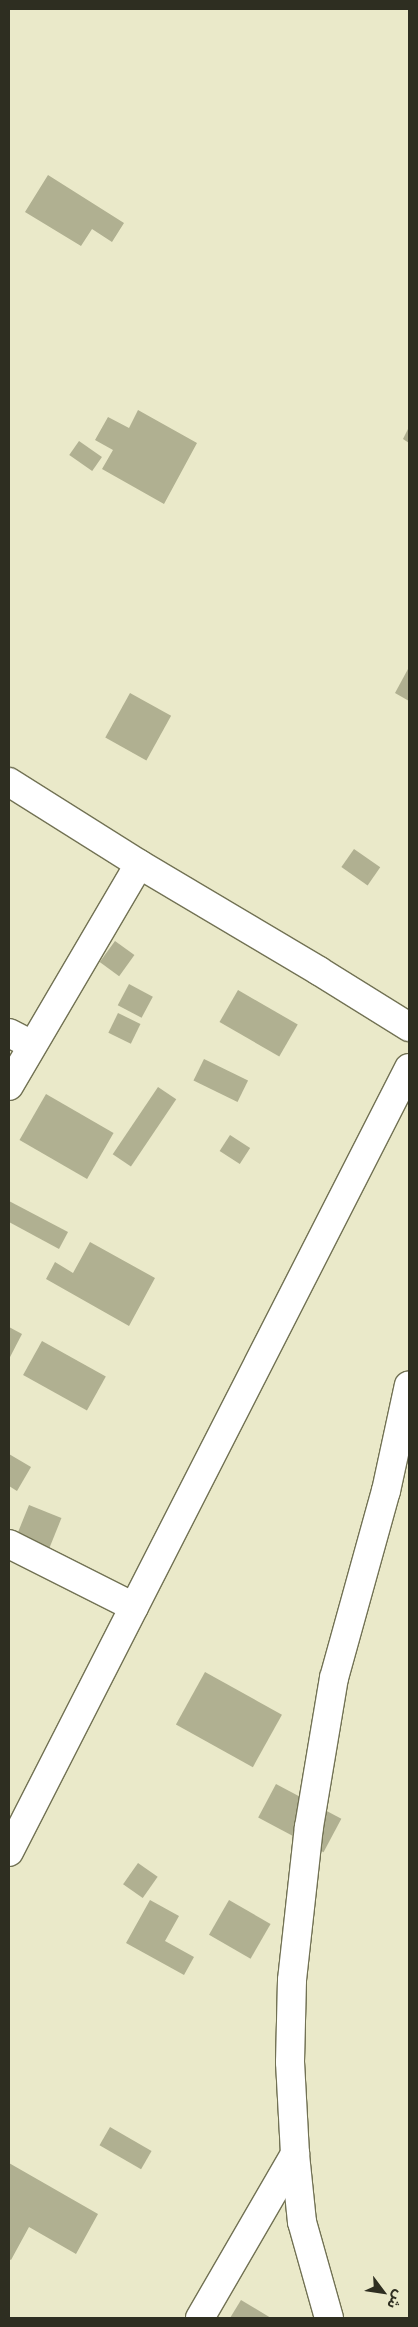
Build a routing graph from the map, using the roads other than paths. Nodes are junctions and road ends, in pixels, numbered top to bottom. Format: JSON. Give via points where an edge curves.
{"nodes":[{"id":1,"x":9,"y":782,"type":"edge"},
{"id":2,"x":139,"y":864,"type":"junction"},
{"id":3,"x":409,"y":1027,"type":"edge"},
{"id":4,"x":20,"y":1039,"type":"edge"},
{"id":5,"x":409,"y":1068,"type":"edge"},
{"id":6,"x":9,"y":1086,"type":"edge"},
{"id":7,"x":409,"y":1385,"type":"edge"},
{"id":8,"x":9,"y":1544,"type":"edge"},
{"id":9,"x":134,"y":1606,"type":"junction"},
{"id":10,"x":9,"y":1852,"type":"edge"},
{"id":11,"x":295,"y":2154,"type":"junction"},
{"id":12,"x":200,"y":2318,"type":"edge"},
{"id":13,"x":329,"y":2318,"type":"edge"}],
"edges":[{"from":1,"to":2,"type":"street"},
{"from":2,"to":3,"type":"street"},
{"from":2,"to":4,"type":"street"},
{"from":4,"to":6,"type":"street"},
{"from":5,"to":9,"type":"street"},
{"from":7,"to":11,"type":"street","via":[[386,1491],[334,1678],[309,1827],[292,1980],[290,2062]]},
{"from":8,"to":9,"type":"street"},
{"from":9,"to":10,"type":"street"},
{"from":11,"to":12,"type":"street"},
{"from":11,"to":13,"type":"street","via":[[302,2222]]}]}
